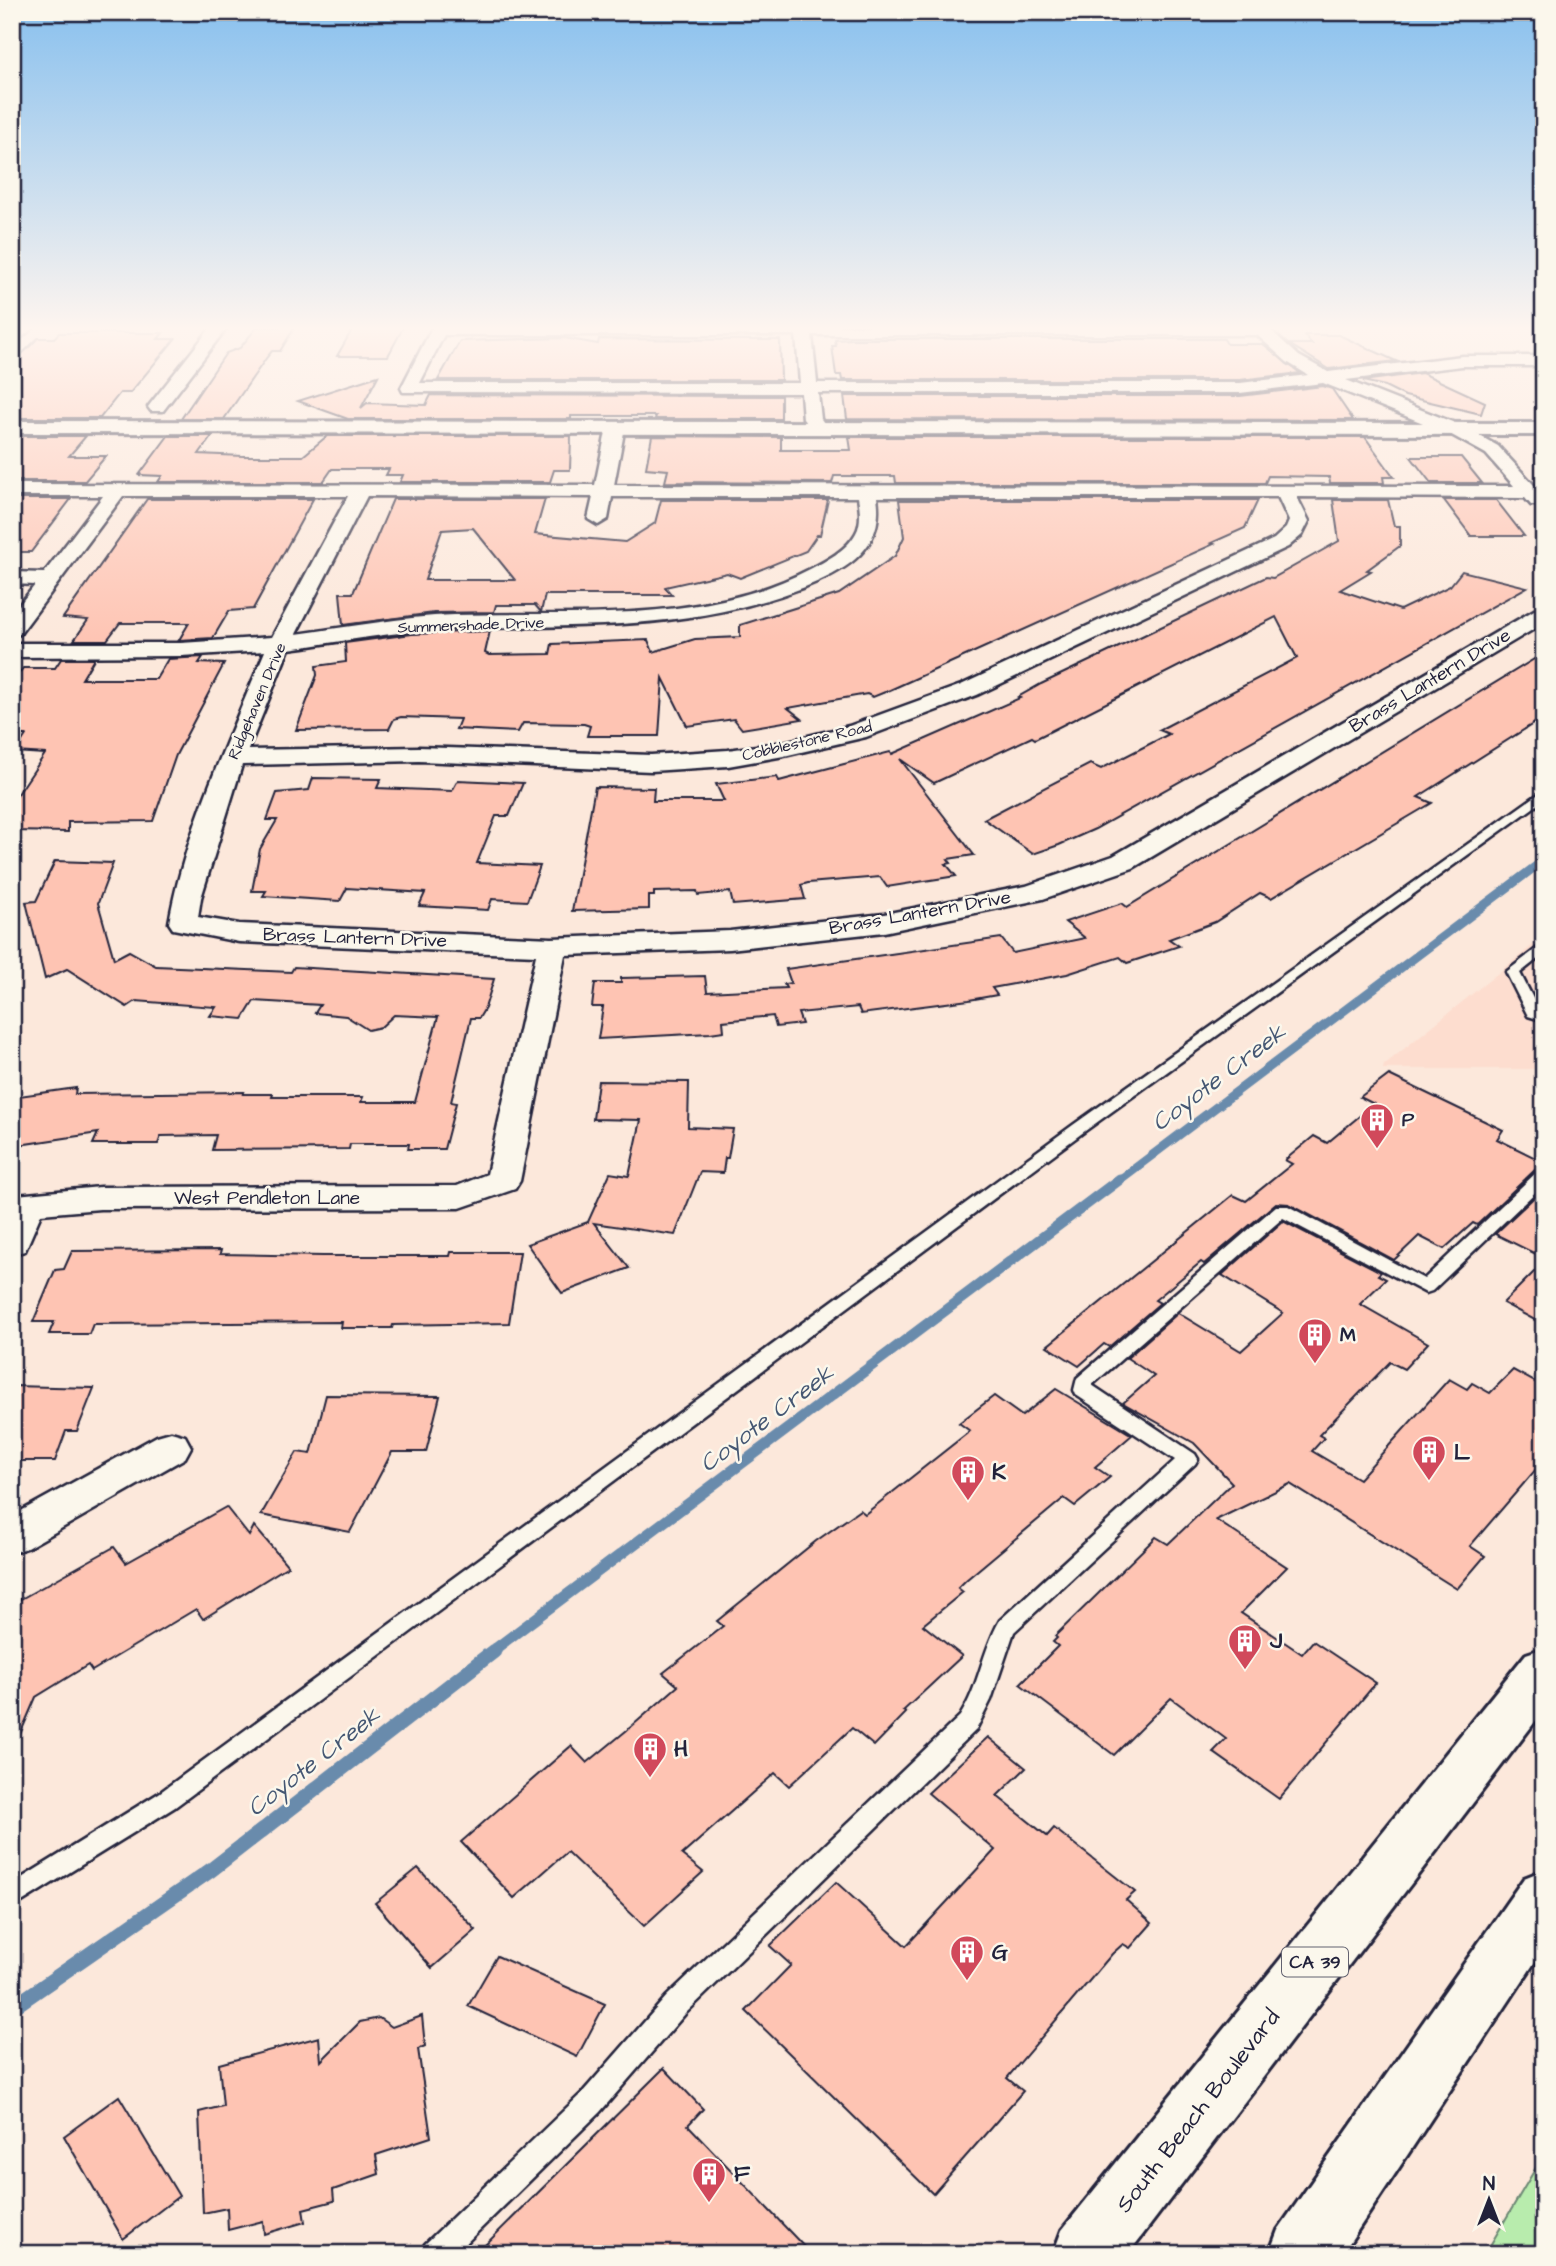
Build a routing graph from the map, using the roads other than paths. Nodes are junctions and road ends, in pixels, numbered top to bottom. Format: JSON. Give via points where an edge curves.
{"nodes":[{"id":1,"x":420,"y":432,"type":"edge"},
{"id":2,"x":655,"y":432,"type":"edge"},
{"id":3,"x":805,"y":432,"type":"edge"},
{"id":4,"x":1459,"y":432,"type":"edge"},
{"id":5,"x":614,"y":434,"type":"junction"},
{"id":6,"x":698,"y":441,"type":"junction"},
{"id":7,"x":1544,"y":441,"type":"edge"},
{"id":8,"x":12,"y":442,"type":"edge"},
{"id":9,"x":1476,"y":442,"type":"junction"},
{"id":10,"x":12,"y":490,"type":"edge"},
{"id":11,"x":117,"y":491,"type":"junction"},
{"id":12,"x":360,"y":491,"type":"junction"},
{"id":13,"x":867,"y":491,"type":"junction"},
{"id":14,"x":603,"y":492,"type":"junction"},
{"id":15,"x":1285,"y":492,"type":"junction"},
{"id":16,"x":1530,"y":492,"type":"junction"},
{"id":17,"x":1544,"y":507,"type":"edge"},
{"id":18,"x":598,"y":519,"type":"dead end"},
{"id":19,"x":12,"y":578,"type":"edge"},
{"id":20,"x":49,"y":579,"type":"junction"},
{"id":21,"x":1544,"y":614,"type":"edge"},
{"id":22,"x":12,"y":629,"type":"edge"},
{"id":23,"x":280,"y":643,"type":"junction"},
{"id":24,"x":12,"y":650,"type":"edge"},
{"id":25,"x":232,"y":758,"type":"junction"},
{"id":26,"x":1544,"y":794,"type":"edge"},
{"id":27,"x":183,"y":923,"type":"joint"},
{"id":28,"x":552,"y":947,"type":"junction"},
{"id":29,"x":1544,"y":947,"type":"edge"},
{"id":30,"x":1544,"y":1017,"type":"edge"},
{"id":31,"x":1544,"y":1175,"type":"edge"},
{"id":32,"x":12,"y":1242,"type":"edge"},
{"id":33,"x":171,"y":1447,"type":"dead end"},
{"id":34,"x":12,"y":1536,"type":"edge"},
{"id":35,"x":1544,"y":1670,"type":"edge"},
{"id":36,"x":12,"y":1897,"type":"edge"},
{"id":37,"x":1544,"y":1897,"type":"edge"},
{"id":38,"x":435,"y":2254,"type":"edge"},
{"id":39,"x":1086,"y":2254,"type":"edge"},
{"id":40,"x":1302,"y":2254,"type":"edge"}],
"edges":[{"from":1,"to":5,"type":"main road"},
{"from":2,"to":5,"type":"main road"},
{"from":3,"to":6,"type":"main road"},
{"from":4,"to":9,"type":"street"},
{"from":5,"to":6,"type":"main road"},
{"from":5,"to":8,"type":"main road"},
{"from":5,"to":14,"type":"street"},
{"from":6,"to":9,"type":"main road"},
{"from":7,"to":9,"type":"main road"},
{"from":9,"to":16,"type":"street","via":[[1492,450]]},
{"from":10,"to":11,"type":"street"},
{"from":11,"to":12,"type":"street"},
{"from":11,"to":20,"type":"street"},
{"from":12,"to":14,"type":"street"},
{"from":12,"to":23,"type":"street","name":"Ridgehaven Drive"},
{"from":13,"to":14,"type":"street"},
{"from":13,"to":15,"type":"street"},
{"from":13,"to":23,"type":"street","name":"Summershade Drive","via":[[870,517],[866,536],[852,552],[794,585],[740,603],[628,620],[401,625]]},
{"from":14,"to":18,"type":"street"},
{"from":15,"to":16,"type":"street"},
{"from":15,"to":25,"type":"street","name":"Cobblestone Road","via":[[1299,520],[1295,531],[1281,543],[969,690],[857,732],[728,758],[651,764],[419,754]]},
{"from":16,"to":17,"type":"street"},
{"from":19,"to":20,"type":"street"},
{"from":20,"to":22,"type":"street"},
{"from":21,"to":28,"type":"street","name":"Brass Lantern Drive","via":[[1123,862],[1033,893],[884,923],[730,940]]},
{"from":23,"to":24,"type":"street","name":"Summershade Drive"},
{"from":23,"to":25,"type":"street","name":"Ridgehaven Drive"},
{"from":25,"to":27,"type":"street","name":"Ridgehaven Drive"},
{"from":26,"to":36,"type":"lane","via":[[1079,1128],[167,1800]]},
{"from":27,"to":28,"type":"street","name":"Brass Lantern Drive","via":[[239,933]]},
{"from":28,"to":32,"type":"street","name":"West Pendleton Lane","via":[[503,1181],[460,1197],[100,1198],[28,1203]]},
{"from":29,"to":30,"type":"lane","via":[[1513,972],[1533,1013]]},
{"from":31,"to":38,"type":"lane","via":[[1426,1287],[1282,1210],[1083,1384],[1083,1390],[1188,1459],[1007,1626],[973,1717],[963,1728],[676,2005],[608,2085]]},
{"from":33,"to":34,"type":"street"},
{"from":35,"to":39,"type":"main road","name":"South Beach Boulevard","number":"CA 39"},
{"from":37,"to":40,"type":"main road"}]}
